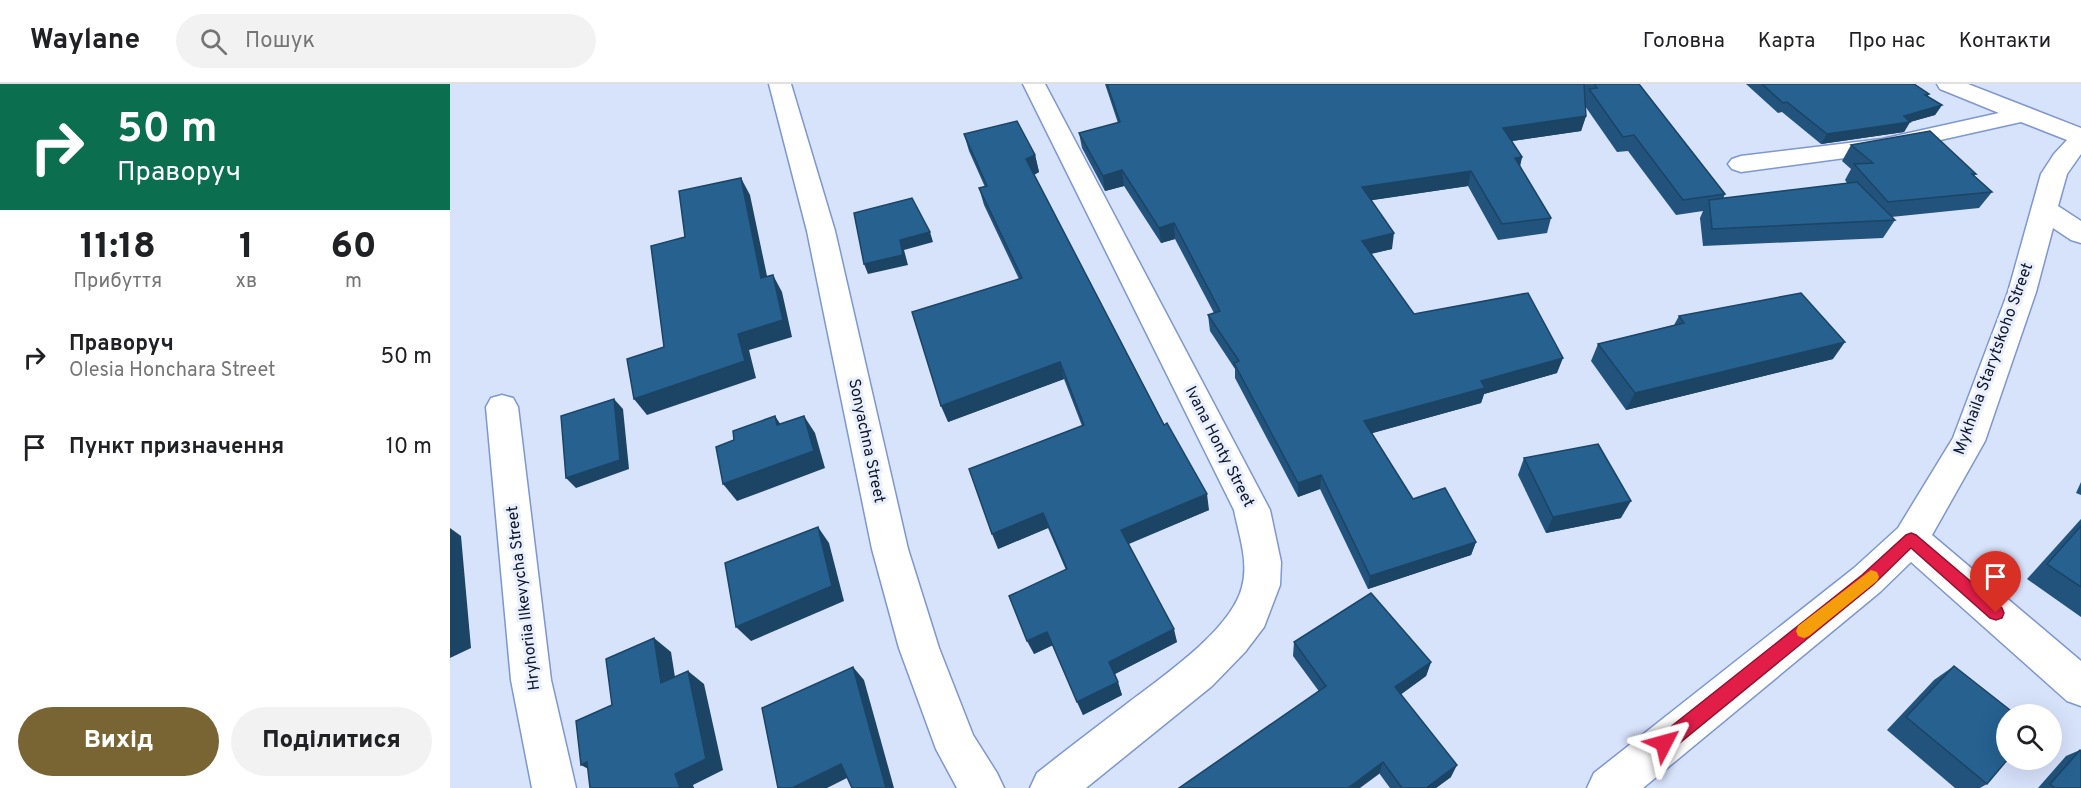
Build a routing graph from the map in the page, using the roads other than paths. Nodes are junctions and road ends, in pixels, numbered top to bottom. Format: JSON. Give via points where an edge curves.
{"nodes":[{"id":1,"x":780,"y":84,"type":"edge"},
{"id":2,"x":1034,"y":84,"type":"edge"},
{"id":3,"x":1948,"y":84,"type":"edge"},
{"id":4,"x":2024,"y":114,"type":"junction"},
{"id":5,"x":2081,"y":139,"type":"edge"},
{"id":6,"x":1741,"y":164,"type":"dead end"},
{"id":7,"x":2044,"y":208,"type":"junction"},
{"id":8,"x":2081,"y":234,"type":"edge"},
{"id":9,"x":502,"y":407,"type":"dead end"},
{"id":10,"x":1911,"y":539,"type":"junction"},
{"id":11,"x":2081,"y":687,"type":"edge"},
{"id":12,"x":554,"y":788,"type":"edge"},
{"id":13,"x":982,"y":788,"type":"edge"},
{"id":14,"x":1052,"y":788,"type":"edge"},
{"id":15,"x":1609,"y":788,"type":"edge"}],
"edges":[{"from":1,"to":13,"type":"street","name":"Sonyachna Street","via":[[821,231],[896,571],[919,648],[957,749]]},
{"from":2,"to":14,"type":"street","name":"Ivana Honty Street","via":[[1252,510],[1263,570],[1256,606],[1239,632],[1198,672]]},
{"from":3,"to":4,"type":"street"},
{"from":4,"to":5,"type":"street"},
{"from":4,"to":6,"type":"street","via":[[1882,146]]},
{"from":5,"to":7,"type":"street","name":"Mykhaila Starytskoho Street","via":[[2054,174]]},
{"from":7,"to":8,"type":"street"},
{"from":7,"to":10,"type":"street","name":"Mykhaila Starytskoho Street","via":[[2022,292],[1968,441]]},
{"from":9,"to":12,"type":"street","name":"Hryhoriia Ilkevycha Street","via":[[531,680]]},
{"from":10,"to":11,"type":"street"},
{"from":10,"to":15,"type":"street","name":"Mykhaila Starytskoho Street","via":[[1867,580]]}]}
